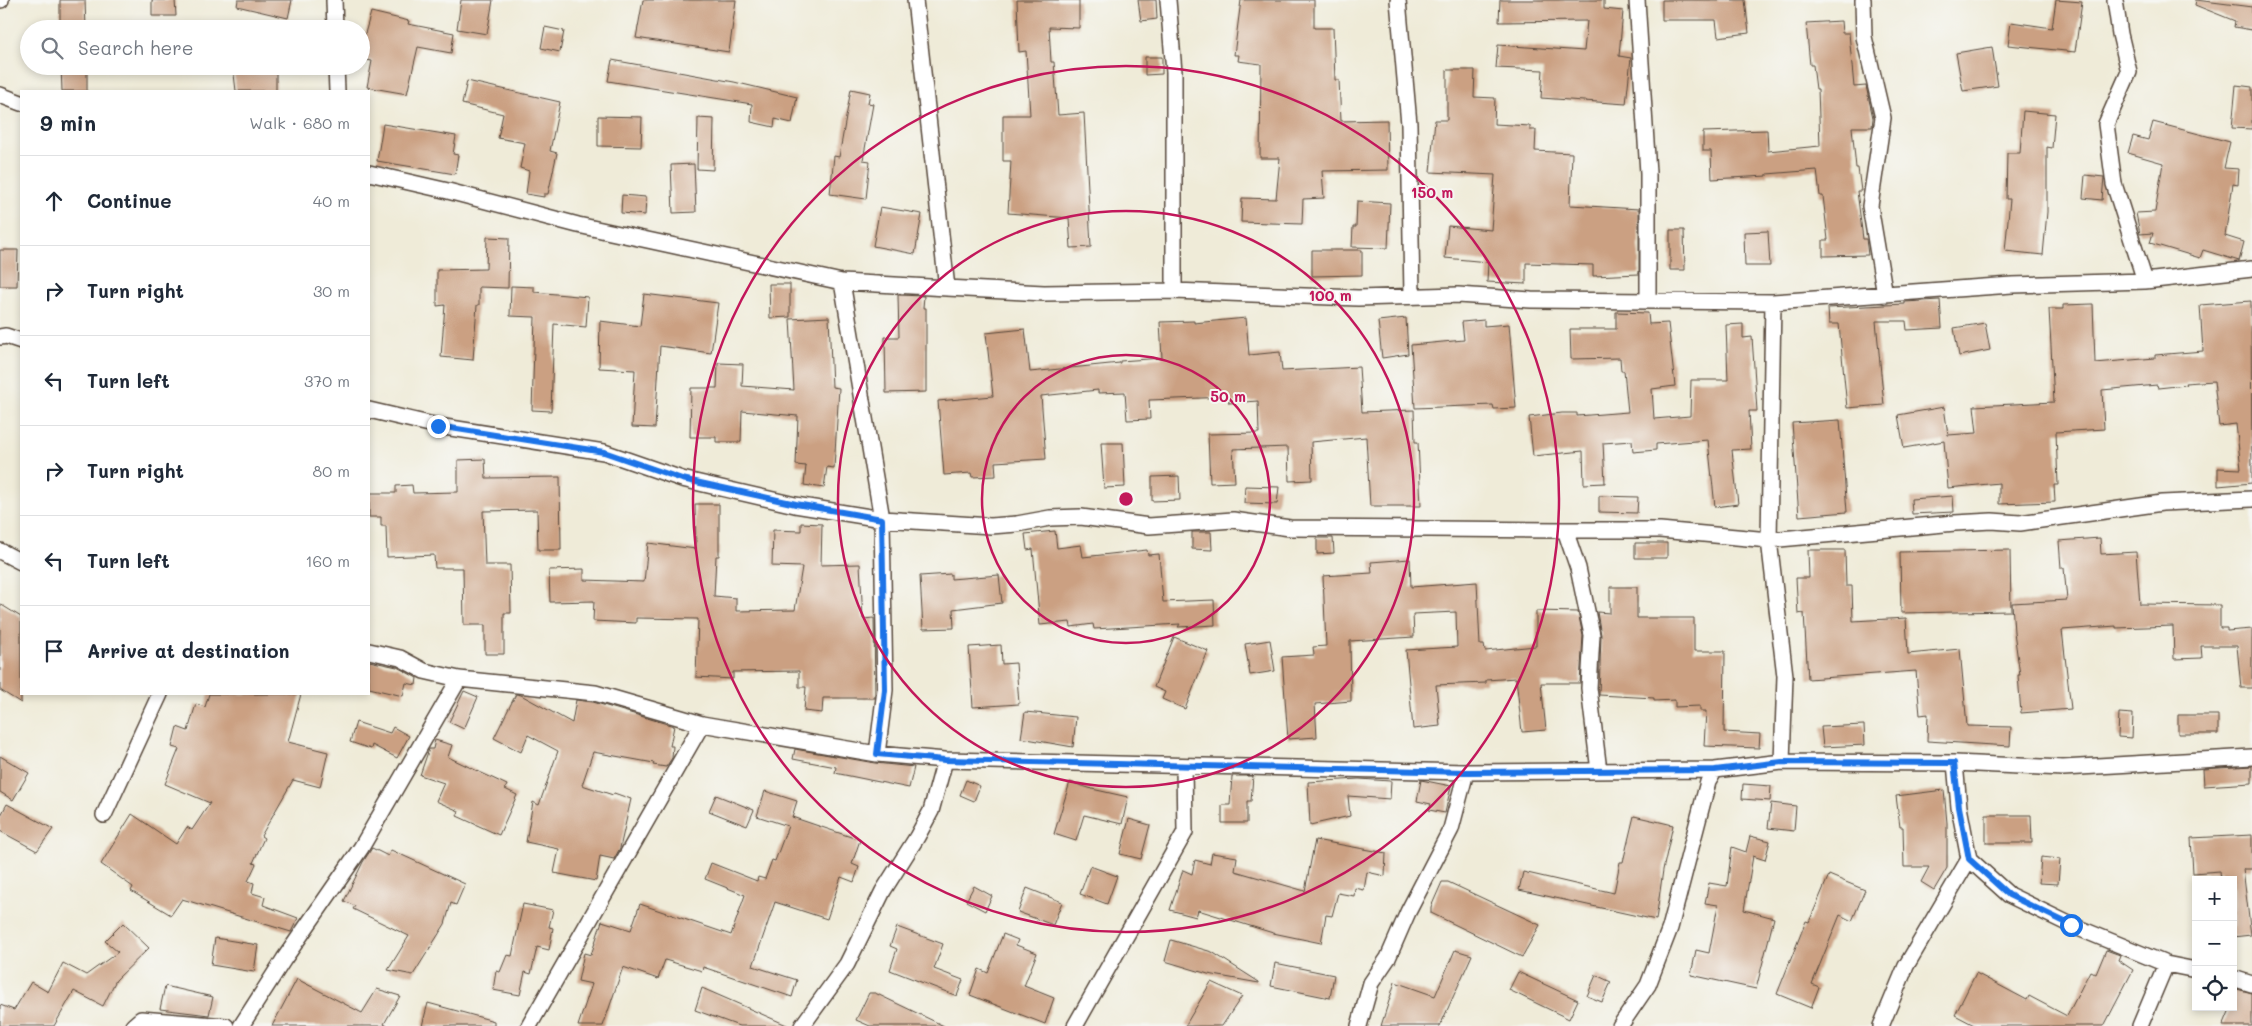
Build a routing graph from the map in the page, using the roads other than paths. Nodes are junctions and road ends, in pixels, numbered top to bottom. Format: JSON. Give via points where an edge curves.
{"nodes":[{"id":1,"x":334,"y":0,"type":"edge"},
{"id":2,"x":915,"y":0,"type":"edge"},
{"id":3,"x":1168,"y":0,"type":"edge"},
{"id":4,"x":1398,"y":0,"type":"edge"},
{"id":5,"x":1637,"y":0,"type":"edge"},
{"id":6,"x":1863,"y":0,"type":"edge"},
{"id":7,"x":2115,"y":0,"type":"edge"},
{"id":8,"x":334,"y":20,"type":"edge"},
{"id":9,"x":336,"y":75,"type":"edge"},
{"id":10,"x":337,"y":90,"type":"edge"},
{"id":11,"x":0,"y":95,"type":"edge"},
{"id":12,"x":20,"y":103,"type":"edge"},
{"id":13,"x":370,"y":173,"type":"edge"},
{"id":14,"x":2252,"y":269,"type":"edge"},
{"id":15,"x":2145,"y":281,"type":"junction"},
{"id":16,"x":842,"y":282,"type":"junction"},
{"id":17,"x":947,"y":288,"type":"junction"},
{"id":18,"x":1174,"y":291,"type":"junction"},
{"id":19,"x":1885,"y":295,"type":"junction"},
{"id":20,"x":1412,"y":296,"type":"junction"},
{"id":21,"x":1648,"y":300,"type":"junction"},
{"id":22,"x":1773,"y":302,"type":"junction"},
{"id":23,"x":0,"y":337,"type":"edge"},
{"id":24,"x":20,"y":341,"type":"edge"},
{"id":25,"x":370,"y":410,"type":"edge"},
{"id":26,"x":2252,"y":498,"type":"edge"},
{"id":27,"x":882,"y":519,"type":"junction"},
{"id":28,"x":1565,"y":530,"type":"junction"},
{"id":29,"x":1769,"y":540,"type":"junction"},
{"id":30,"x":0,"y":551,"type":"edge"},
{"id":31,"x":20,"y":561,"type":"edge"},
{"id":32,"x":370,"y":651,"type":"edge"},
{"id":33,"x":459,"y":679,"type":"junction"},
{"id":34,"x":160,"y":695,"type":"edge"},
{"id":35,"x":702,"y":724,"type":"junction"},
{"id":36,"x":877,"y":754,"type":"junction"},
{"id":37,"x":2252,"y":757,"type":"edge"},
{"id":38,"x":945,"y":760,"type":"junction"},
{"id":39,"x":1782,"y":762,"type":"junction"},
{"id":40,"x":1954,"y":763,"type":"junction"},
{"id":41,"x":1184,"y":766,"type":"junction"},
{"id":42,"x":1715,"y":770,"type":"junction"},
{"id":43,"x":1599,"y":771,"type":"junction"},
{"id":44,"x":1466,"y":772,"type":"junction"},
{"id":45,"x":104,"y":815,"type":"dead end"},
{"id":46,"x":1969,"y":859,"type":"junction"},
{"id":47,"x":2166,"y":964,"type":"junction"},
{"id":48,"x":2192,"y":969,"type":"edge"},
{"id":49,"x":2237,"y":979,"type":"edge"},
{"id":50,"x":2252,"y":984,"type":"edge"},
{"id":51,"x":133,"y":1026,"type":"edge"},
{"id":52,"x":226,"y":1026,"type":"edge"},
{"id":53,"x":241,"y":1026,"type":"edge"},
{"id":54,"x":529,"y":1026,"type":"edge"},
{"id":55,"x":802,"y":1026,"type":"edge"},
{"id":56,"x":1075,"y":1026,"type":"edge"},
{"id":57,"x":1358,"y":1026,"type":"edge"},
{"id":58,"x":1620,"y":1026,"type":"edge"},
{"id":59,"x":1881,"y":1026,"type":"edge"},
{"id":60,"x":2140,"y":1026,"type":"edge"}],
"edges":[{"from":1,"to":8,"type":"street"},
{"from":2,"to":17,"type":"street"},
{"from":3,"to":18,"type":"street","via":[[1174,72]]},
{"from":4,"to":20,"type":"street","via":[[1409,124]]},
{"from":5,"to":21,"type":"street","via":[[1648,173]]},
{"from":6,"to":19,"type":"street","via":[[1864,37],[1883,118],[1870,206]]},
{"from":7,"to":15,"type":"street","via":[[2130,72],[2106,124],[2114,184]]},
{"from":9,"to":10,"type":"street"},
{"from":11,"to":12,"type":"street"},
{"from":13,"to":16,"type":"street","via":[[448,190],[578,225]]},
{"from":14,"to":15,"type":"street"},
{"from":15,"to":19,"type":"street","via":[[2012,285]]},
{"from":16,"to":17,"type":"street"},
{"from":16,"to":27,"type":"street"},
{"from":17,"to":18,"type":"street","via":[[1044,293]]},
{"from":18,"to":20,"type":"street","via":[[1358,298]]},
{"from":19,"to":22,"type":"street"},
{"from":20,"to":21,"type":"street"},
{"from":21,"to":22,"type":"street"},
{"from":22,"to":29,"type":"street"},
{"from":23,"to":24,"type":"street"},
{"from":25,"to":27,"type":"street","via":[[438,426],[604,452],[682,479]]},
{"from":26,"to":29,"type":"street","via":[[2162,503],[2020,523],[1955,522]]},
{"from":27,"to":28,"type":"street","via":[[990,526],[1081,517],[1149,526],[1233,520],[1290,528]]},
{"from":27,"to":36,"type":"street","via":[[885,690]]},
{"from":28,"to":29,"type":"street","via":[[1660,530]]},
{"from":28,"to":43,"type":"street","via":[[1578,568],[1592,635],[1589,688]]},
{"from":29,"to":39,"type":"street","via":[[1785,676]]},
{"from":30,"to":31,"type":"street"},
{"from":32,"to":33,"type":"street","via":[[400,658],[424,671]]},
{"from":33,"to":35,"type":"street","via":[[595,693]]},
{"from":33,"to":53,"type":"street","via":[[361,848]]},
{"from":34,"to":45,"type":"street"},
{"from":35,"to":36,"type":"street"},
{"from":35,"to":54,"type":"street"},
{"from":36,"to":38,"type":"street"},
{"from":37,"to":40,"type":"street","via":[[2063,768]]},
{"from":38,"to":41,"type":"street"},
{"from":38,"to":55,"type":"street","via":[[931,811],[883,891],[847,964]]},
{"from":39,"to":40,"type":"street"},
{"from":39,"to":42,"type":"street"},
{"from":40,"to":46,"type":"street"},
{"from":41,"to":44,"type":"street"},
{"from":41,"to":56,"type":"street","via":[[1185,832]]},
{"from":42,"to":43,"type":"street"},
{"from":42,"to":58,"type":"street","via":[[1708,782],[1670,928],[1648,985]]},
{"from":43,"to":44,"type":"street"},
{"from":44,"to":57,"type":"street","via":[[1451,829],[1388,958],[1371,983]]},
{"from":46,"to":47,"type":"street","via":[[2009,895],[2071,925]]},
{"from":46,"to":59,"type":"street","via":[[1906,966]]},
{"from":47,"to":48,"type":"street"},
{"from":47,"to":60,"type":"street"},
{"from":49,"to":50,"type":"street"},
{"from":51,"to":52,"type":"street","via":[[141,1019]]}]}
